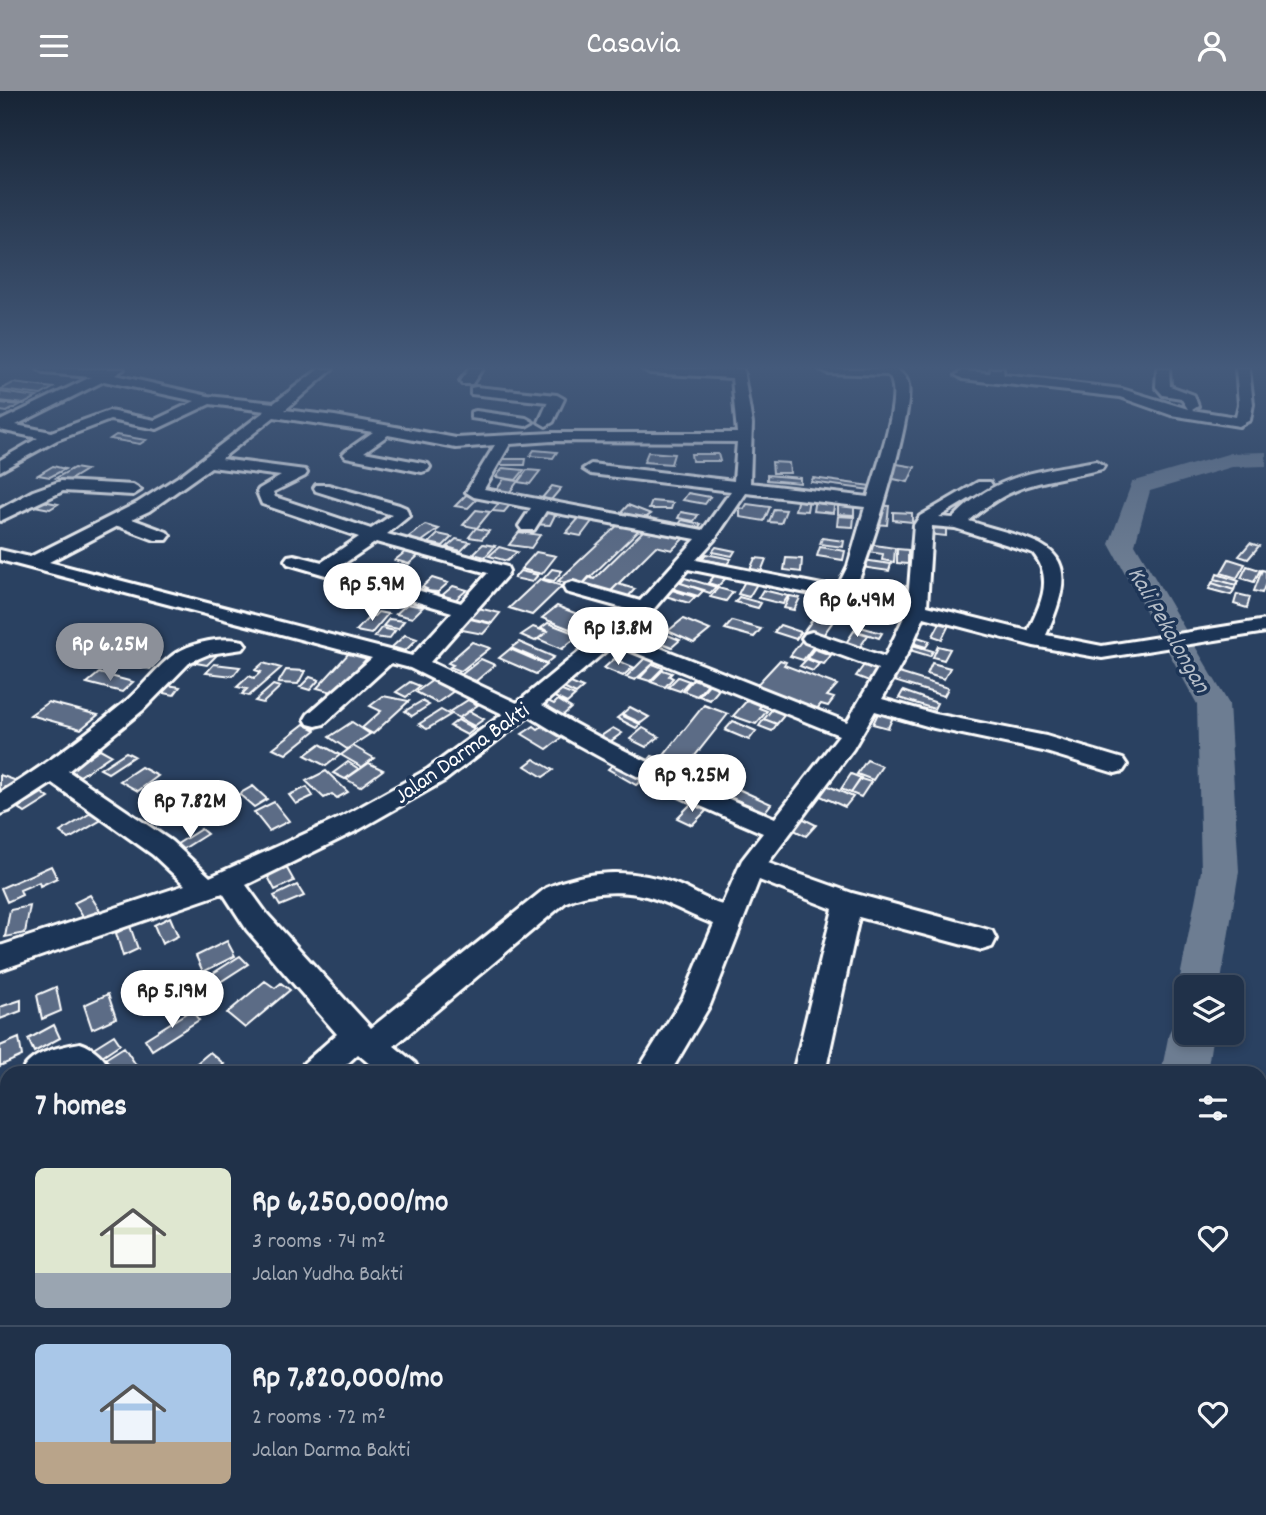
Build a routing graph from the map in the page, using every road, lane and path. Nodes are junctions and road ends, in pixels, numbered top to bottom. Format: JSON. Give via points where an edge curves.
{"nodes":[{"id":1,"x":44,"y":435,"type":"edge"},
{"id":2,"x":56,"y":435,"type":"edge"},
{"id":3,"x":243,"y":435,"type":"edge"},
{"id":4,"x":377,"y":435,"type":"edge"},
{"id":5,"x":415,"y":435,"type":"edge"},
{"id":6,"x":611,"y":435,"type":"edge"},
{"id":7,"x":745,"y":435,"type":"edge"},
{"id":8,"x":894,"y":435,"type":"edge"},
{"id":9,"x":52,"y":437,"type":"junction"},
{"id":10,"x":505,"y":439,"type":"junction"},
{"id":11,"x":208,"y":462,"type":"junction"},
{"id":12,"x":1096,"y":465,"type":"dead end"},
{"id":13,"x":0,"y":466,"type":"edge"},
{"id":14,"x":422,"y":467,"type":"dead end"},
{"id":15,"x":591,"y":469,"type":"dead end"},
{"id":16,"x":1001,"y":475,"type":"dead end"},
{"id":17,"x":742,"y":487,"type":"junction"},
{"id":18,"x":323,"y":488,"type":"dead end"},
{"id":19,"x":133,"y":490,"type":"dead end"},
{"id":20,"x":542,"y":503,"type":"junction"},
{"id":21,"x":874,"y":503,"type":"junction"},
{"id":22,"x":0,"y":516,"type":"edge"},
{"id":23,"x":117,"y":520,"type":"junction"},
{"id":24,"x":926,"y":521,"type":"junction"},
{"id":25,"x":957,"y":523,"type":"junction"},
{"id":26,"x":528,"y":526,"type":"dead end"},
{"id":27,"x":162,"y":535,"type":"dead end"},
{"id":28,"x":371,"y":535,"type":"junction"},
{"id":29,"x":708,"y":536,"type":"junction"},
{"id":30,"x":0,"y":555,"type":"edge"},
{"id":31,"x":295,"y":560,"type":"dead end"},
{"id":32,"x":35,"y":562,"type":"junction"},
{"id":33,"x":684,"y":563,"type":"junction"},
{"id":34,"x":325,"y":569,"type":"junction"},
{"id":35,"x":573,"y":588,"type":"dead end"},
{"id":36,"x":843,"y":595,"type":"junction"},
{"id":37,"x":644,"y":608,"type":"junction"},
{"id":38,"x":917,"y":608,"type":"junction"},
{"id":39,"x":465,"y":610,"type":"junction"},
{"id":40,"x":1260,"y":627,"type":"edge"},
{"id":41,"x":611,"y":636,"type":"junction"},
{"id":42,"x":813,"y":638,"type":"dead end"},
{"id":43,"x":1034,"y":640,"type":"junction"},
{"id":44,"x":236,"y":645,"type":"dead end"},
{"id":45,"x":387,"y":656,"type":"junction"},
{"id":46,"x":417,"y":664,"type":"junction"},
{"id":47,"x":889,"y":666,"type":"junction"},
{"id":48,"x":870,"y":703,"type":"junction"},
{"id":49,"x":523,"y":709,"type":"junction"},
{"id":50,"x":316,"y":719,"type":"dead end"},
{"id":51,"x":852,"y":732,"type":"junction"},
{"id":52,"x":1115,"y":765,"type":"dead end"},
{"id":53,"x":52,"y":772,"type":"junction"},
{"id":54,"x":0,"y":806,"type":"edge"},
{"id":55,"x":778,"y":829,"type":"junction"},
{"id":56,"x":751,"y":867,"type":"junction"},
{"id":57,"x":218,"y":885,"type":"junction"},
{"id":58,"x":848,"y":903,"type":"junction"},
{"id":59,"x":730,"y":918,"type":"junction"},
{"id":60,"x":982,"y":939,"type":"dead end"},
{"id":61,"x":0,"y":958,"type":"edge"},
{"id":62,"x":365,"y":1040,"type":"junction"},
{"id":63,"x":50,"y":1066,"type":"edge"},
{"id":64,"x":91,"y":1066,"type":"edge"},
{"id":65,"x":326,"y":1066,"type":"edge"},
{"id":66,"x":396,"y":1066,"type":"edge"},
{"id":67,"x":656,"y":1066,"type":"edge"},
{"id":68,"x":811,"y":1066,"type":"edge"}],
"edges":[{"from":1,"to":9,"type":"street"},
{"from":2,"to":9,"type":"street"},
{"from":3,"to":11,"type":"street"},
{"from":4,"to":14,"type":"street","via":[[351,454]]},
{"from":5,"to":10,"type":"street","via":[[456,443]]},
{"from":6,"to":10,"type":"street"},
{"from":7,"to":17,"type":"street"},
{"from":8,"to":21,"type":"street"},
{"from":9,"to":13,"type":"street"},
{"from":10,"to":20,"type":"street","via":[[473,491]]},
{"from":11,"to":23,"type":"street"},
{"from":11,"to":28,"type":"street","via":[[299,473],[267,489],[268,500]]},
{"from":12,"to":25,"type":"street","via":[[1000,491]]},
{"from":15,"to":17,"type":"street"},
{"from":16,"to":24,"type":"street"},
{"from":17,"to":21,"type":"street"},
{"from":17,"to":29,"type":"street","name":"Jalan Darma Bakti"},
{"from":18,"to":28,"type":"street","via":[[400,512],[397,519]]},
{"from":19,"to":22,"type":"street","via":[[61,486]]},
{"from":20,"to":26,"type":"street"},
{"from":20,"to":29,"type":"street"},
{"from":21,"to":36,"type":"street","via":[[857,566]]},
{"from":23,"to":27,"type":"street"},
{"from":23,"to":32,"type":"street"},
{"from":24,"to":25,"type":"street"},
{"from":24,"to":38,"type":"street"},
{"from":25,"to":43,"type":"street","via":[[1039,549],[1047,557],[1055,583],[1054,600]]},
{"from":28,"to":34,"type":"street"},
{"from":28,"to":39,"type":"street","via":[[500,571]]},
{"from":29,"to":33,"type":"street","name":"Jalan Darma Bakti"},
{"from":30,"to":32,"type":"street"},
{"from":31,"to":34,"type":"street"},
{"from":32,"to":45,"type":"street"},
{"from":33,"to":36,"type":"street"},
{"from":33,"to":37,"type":"street","name":"Jalan Darma Bakti"},
{"from":34,"to":39,"type":"street"},
{"from":35,"to":37,"type":"street"},
{"from":36,"to":38,"type":"street"},
{"from":37,"to":41,"type":"street","name":"Jalan Darma Bakti"},
{"from":38,"to":43,"type":"street"},
{"from":38,"to":47,"type":"street"},
{"from":39,"to":46,"type":"street"},
{"from":40,"to":43,"type":"street","via":[[1102,652]]},
{"from":41,"to":49,"type":"street","name":"Jalan Darma Bakti"},
{"from":41,"to":51,"type":"street"},
{"from":42,"to":47,"type":"street"},
{"from":44,"to":53,"type":"street","via":[[205,648],[183,658],[135,705]]},
{"from":45,"to":46,"type":"street"},
{"from":45,"to":50,"type":"street"},
{"from":46,"to":49,"type":"street"},
{"from":47,"to":48,"type":"street"},
{"from":48,"to":51,"type":"street"},
{"from":48,"to":52,"type":"street"},
{"from":49,"to":55,"type":"street","via":[[673,786]]},
{"from":49,"to":57,"type":"street","name":"Jalan Darma Bakti","via":[[436,775],[351,823]]},
{"from":51,"to":55,"type":"street"},
{"from":53,"to":54,"type":"street"},
{"from":53,"to":57,"type":"street"},
{"from":55,"to":56,"type":"street"},
{"from":56,"to":58,"type":"street"},
{"from":56,"to":59,"type":"street"},
{"from":57,"to":61,"type":"street","name":"Jalan Darma Bakti"},
{"from":57,"to":62,"type":"street"},
{"from":58,"to":60,"type":"street"},
{"from":58,"to":68,"type":"street"},
{"from":59,"to":62,"type":"street","via":[[651,888],[571,886]]},
{"from":59,"to":67,"type":"street","via":[[695,1005]]},
{"from":62,"to":65,"type":"street"},
{"from":62,"to":66,"type":"street"},
{"from":63,"to":64,"type":"street","via":[[80,1057]]}]}
